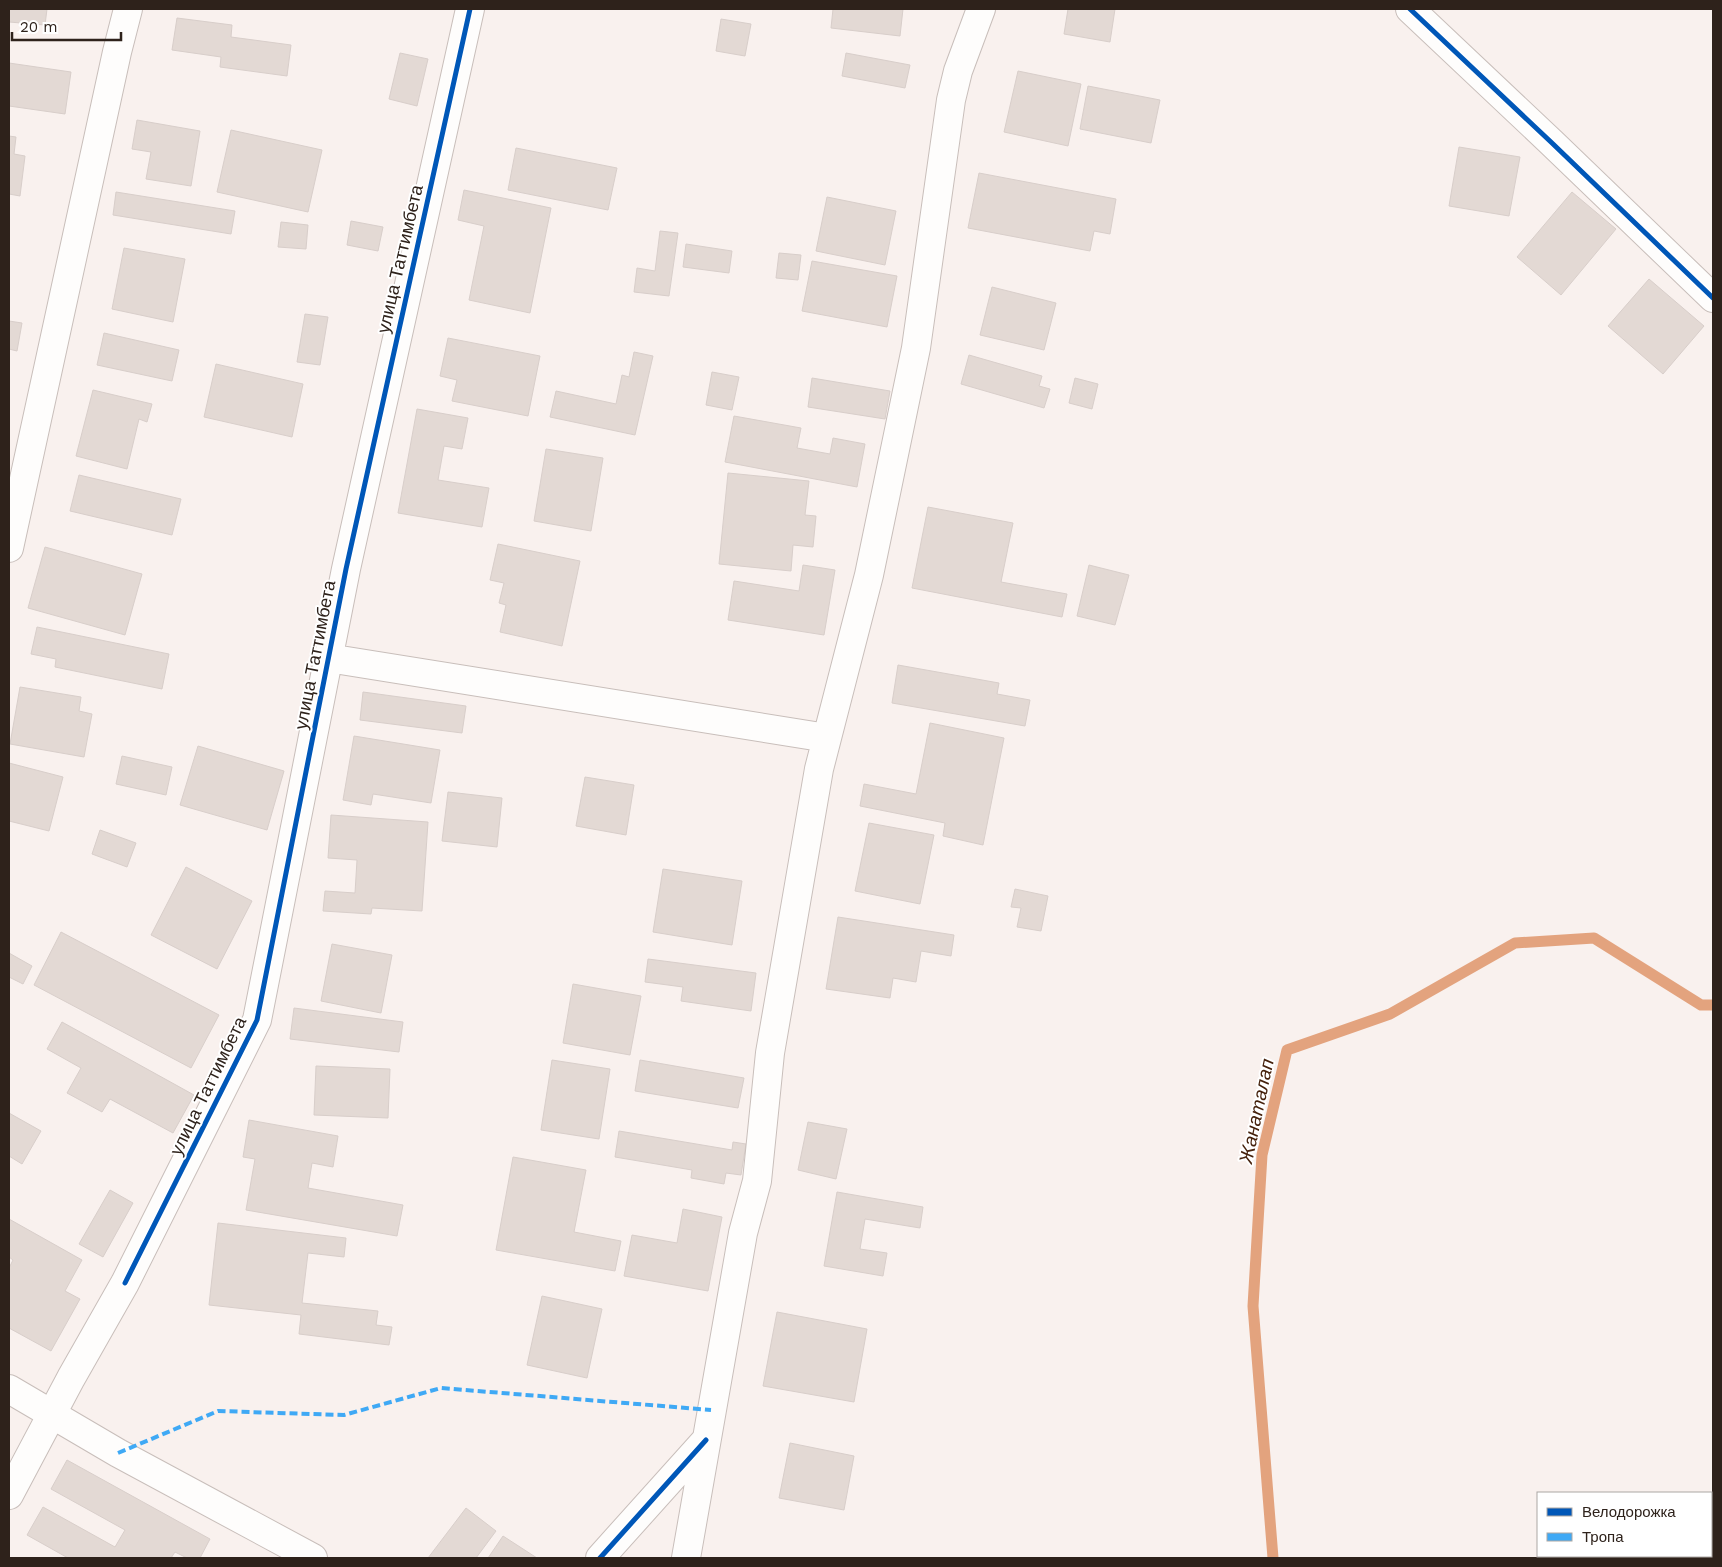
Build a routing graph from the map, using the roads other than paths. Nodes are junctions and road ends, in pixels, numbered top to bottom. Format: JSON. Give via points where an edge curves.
{"nodes":[{"id":1,"x":128,"y":9,"type":"edge"},
{"id":2,"x":470,"y":9,"type":"edge"},
{"id":3,"x":981,"y":9,"type":"edge"},
{"id":4,"x":1410,"y":9,"type":"edge"},
{"id":5,"x":1713,"y":298,"type":"edge"},
{"id":6,"x":9,"y":548,"type":"edge"},
{"id":7,"x":328,"y":658,"type":"junction"},
{"id":8,"x":827,"y":738,"type":"junction"},
{"id":9,"x":9,"y":1389,"type":"edge"},
{"id":10,"x":52,"y":1414,"type":"junction"},
{"id":11,"x":706,"y":1440,"type":"junction"},
{"id":12,"x":9,"y":1495,"type":"edge"},
{"id":13,"x":313,"y":1558,"type":"edge"},
{"id":14,"x":600,"y":1558,"type":"edge"},
{"id":15,"x":686,"y":1558,"type":"edge"}],
"edges":[{"from":1,"to":6,"type":"street"},
{"from":2,"to":7,"type":"street","name":"улица Таттимбета"},
{"from":3,"to":8,"type":"street","via":[[951,100],[916,348],[869,575]]},
{"from":4,"to":5,"type":"street"},
{"from":7,"to":8,"type":"street"},
{"from":7,"to":10,"type":"street","name":"улица Таттимбета","via":[[257,1020],[125,1283]]},
{"from":8,"to":11,"type":"street","via":[[770,1053],[757,1182],[743,1233]]},
{"from":9,"to":10,"type":"street"},
{"from":10,"to":12,"type":"street","name":"улица Таттимбета"},
{"from":10,"to":13,"type":"street"},
{"from":11,"to":14,"type":"street"},
{"from":11,"to":15,"type":"street"}]}
